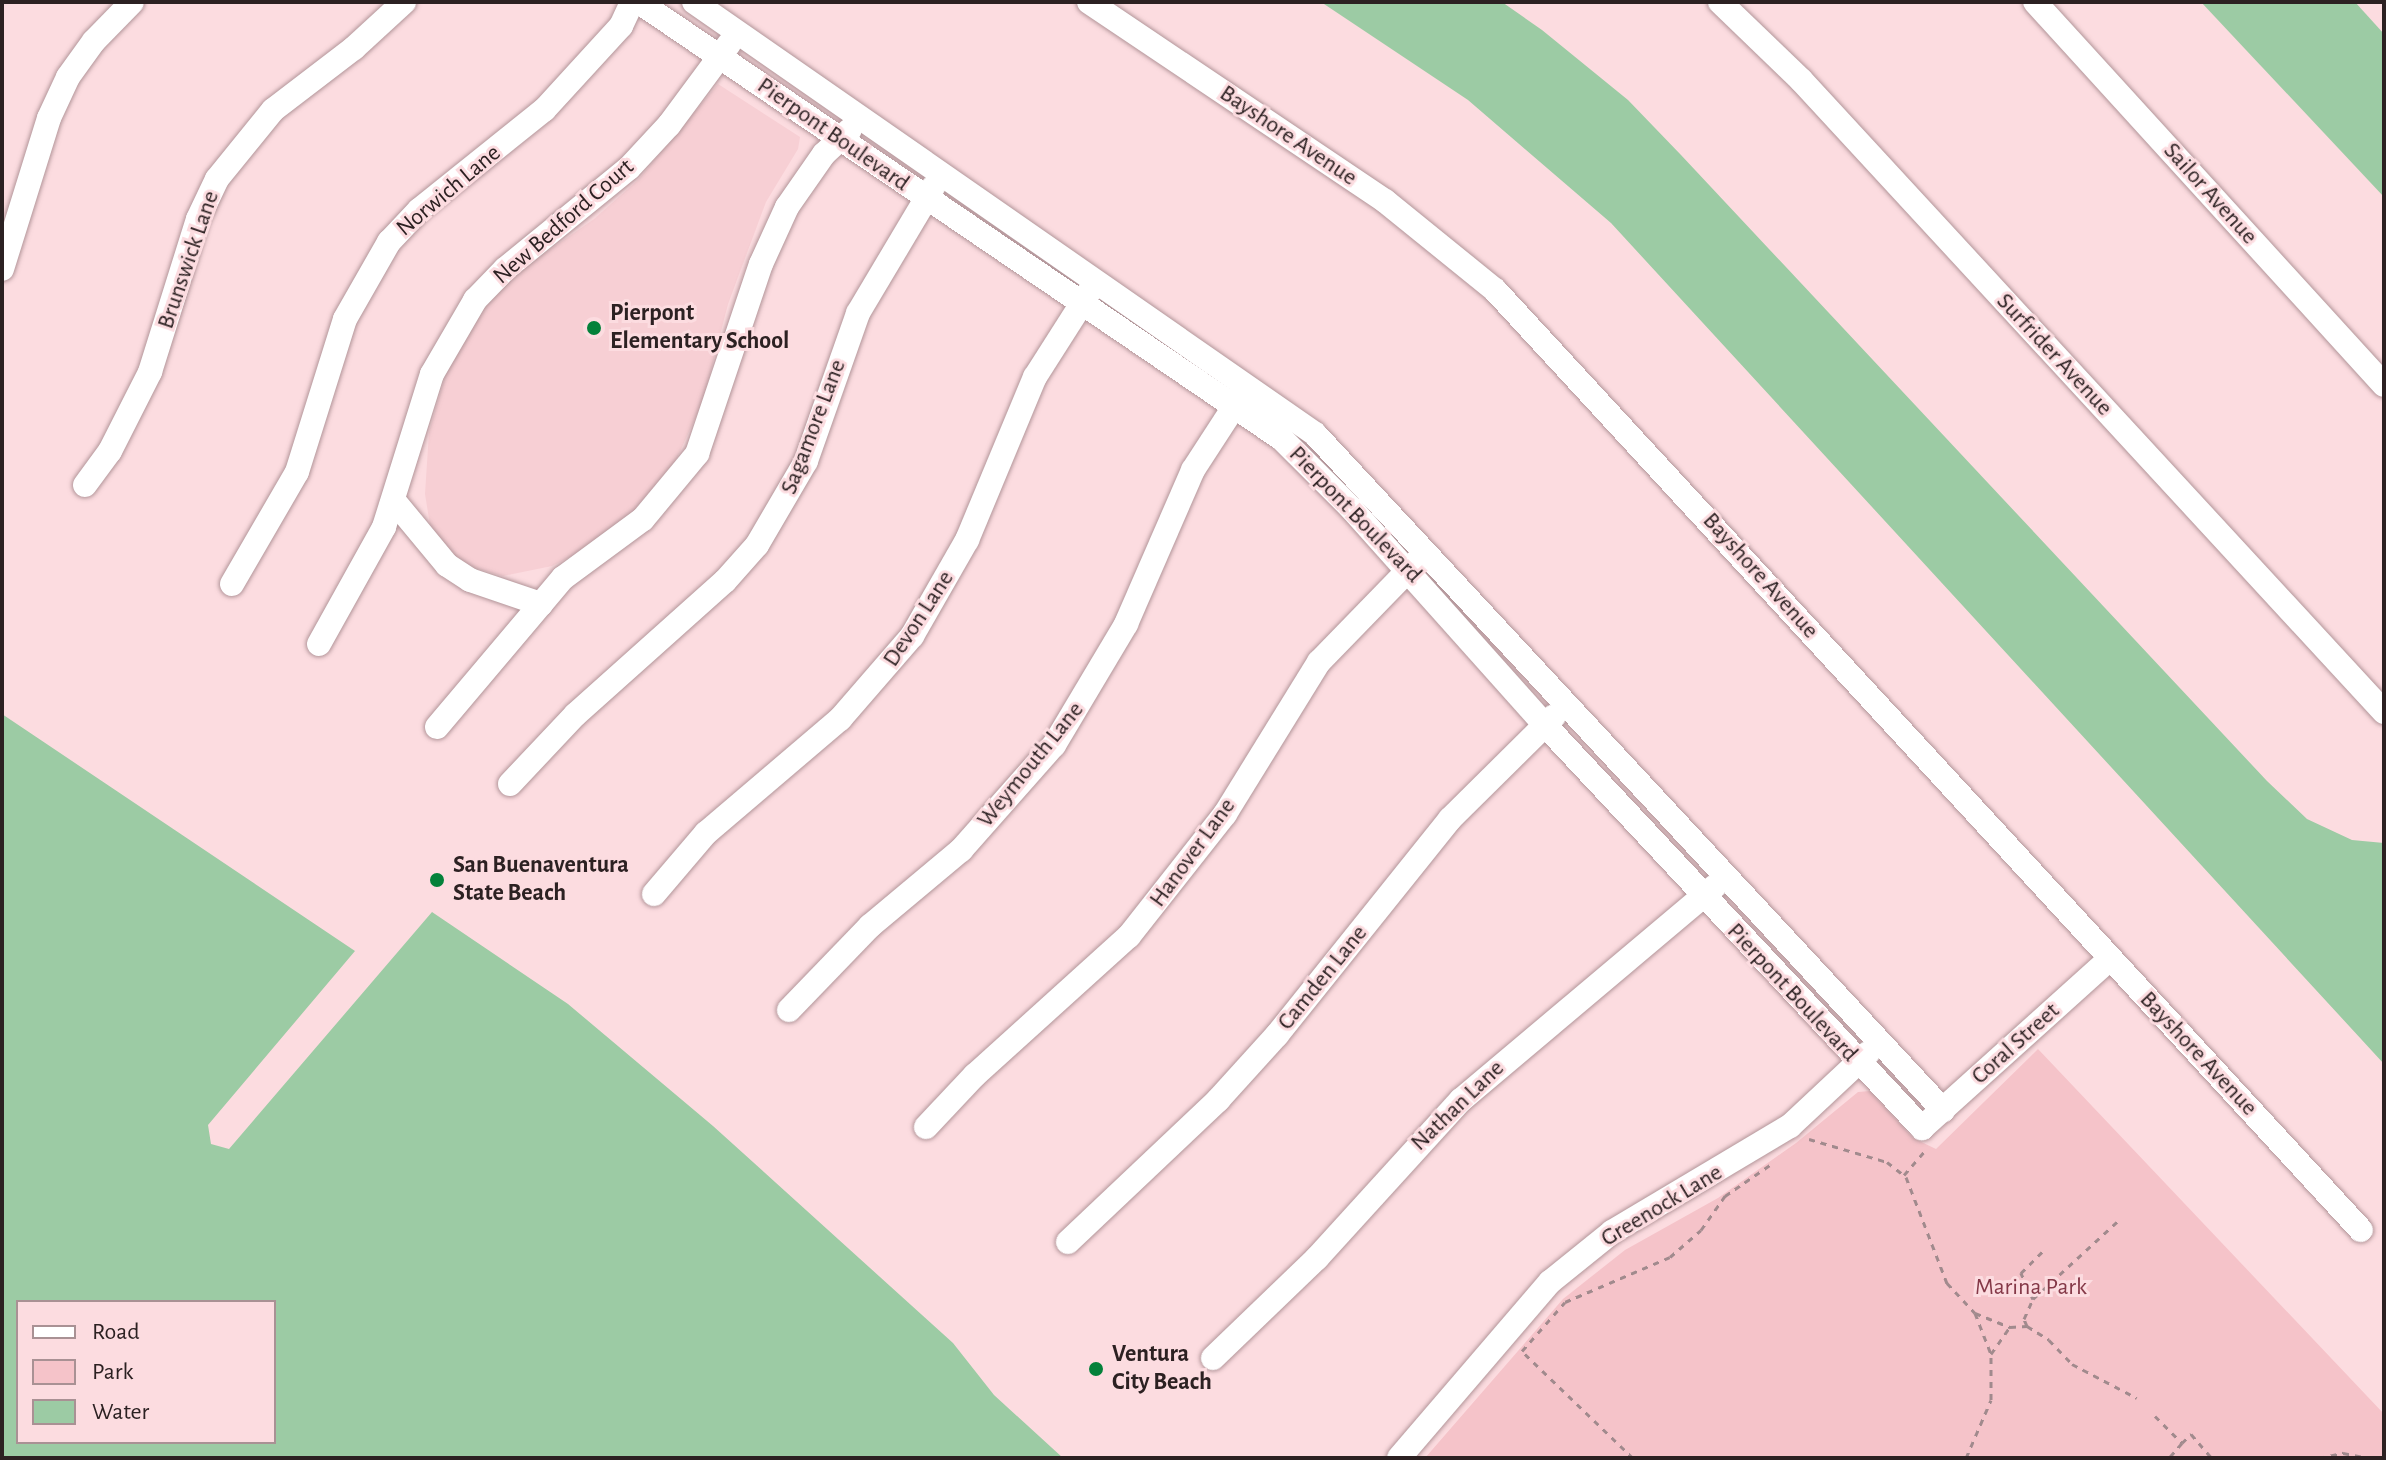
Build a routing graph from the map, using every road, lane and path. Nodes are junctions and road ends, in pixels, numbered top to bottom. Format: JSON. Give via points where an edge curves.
{"nodes":[{"id":1,"x":132,"y":2,"type":"edge"},
{"id":2,"x":404,"y":2,"type":"edge"},
{"id":3,"x":632,"y":2,"type":"edge"},
{"id":4,"x":639,"y":2,"type":"edge"},
{"id":5,"x":694,"y":2,"type":"edge"},
{"id":6,"x":1089,"y":2,"type":"edge"},
{"id":7,"x":1720,"y":2,"type":"edge"},
{"id":8,"x":2035,"y":2,"type":"edge"},
{"id":9,"x":673,"y":11,"type":"edge"},
{"id":10,"x":737,"y":32,"type":"junction"},
{"id":11,"x":720,"y":57,"type":"junction"},
{"id":12,"x":858,"y":118,"type":"junction"},
{"id":13,"x":841,"y":141,"type":"junction"},
{"id":14,"x":941,"y":175,"type":"junction"},
{"id":15,"x":925,"y":199,"type":"junction"},
{"id":16,"x":2,"y":269,"type":"edge"},
{"id":17,"x":1097,"y":280,"type":"junction"},
{"id":18,"x":1082,"y":302,"type":"junction"},
{"id":19,"x":1248,"y":384,"type":"junction"},
{"id":20,"x":2384,"y":385,"type":"edge"},
{"id":21,"x":1234,"y":406,"type":"junction"},
{"id":22,"x":85,"y":485,"type":"dead end"},
{"id":23,"x":394,"y":501,"type":"junction"},
{"id":24,"x":1427,"y":552,"type":"junction"},
{"id":25,"x":1408,"y":570,"type":"junction"},
{"id":26,"x":232,"y":584,"type":"dead end"},
{"id":27,"x":541,"y":604,"type":"junction"},
{"id":28,"x":319,"y":644,"type":"dead end"},
{"id":29,"x":1567,"y":704,"type":"junction"},
{"id":30,"x":2384,"y":712,"type":"edge"},
{"id":31,"x":1545,"y":725,"type":"junction"},
{"id":32,"x":437,"y":727,"type":"dead end"},
{"id":33,"x":510,"y":784,"type":"dead end"},
{"id":34,"x":1726,"y":877,"type":"junction"},
{"id":35,"x":654,"y":894,"type":"dead end"},
{"id":36,"x":1703,"y":897,"type":"junction"},
{"id":37,"x":2110,"y":959,"type":"junction"},
{"id":38,"x":789,"y":1010,"type":"dead end"},
{"id":39,"x":1879,"y":1043,"type":"junction"},
{"id":40,"x":1857,"y":1063,"type":"junction"},
{"id":41,"x":1943,"y":1110,"type":"junction"},
{"id":42,"x":926,"y":1127,"type":"dead end"},
{"id":43,"x":1923,"y":1140,"type":"junction"},
{"id":44,"x":1796,"y":1147,"type":"dead end"},
{"id":45,"x":1773,"y":1163,"type":"dead end"},
{"id":46,"x":1904,"y":1175,"type":"junction"},
{"id":47,"x":2119,"y":1220,"type":"dead end"},
{"id":48,"x":2361,"y":1230,"type":"dead end"},
{"id":49,"x":1068,"y":1242,"type":"dead end"},
{"id":50,"x":2044,"y":1250,"type":"dead end"},
{"id":51,"x":2033,"y":1299,"type":"junction"},
{"id":52,"x":1975,"y":1313,"type":"junction"},
{"id":53,"x":2027,"y":1326,"type":"junction"},
{"id":54,"x":2010,"y":1327,"type":"junction"},
{"id":55,"x":1991,"y":1354,"type":"junction"},
{"id":56,"x":1213,"y":1358,"type":"dead end"},
{"id":57,"x":2137,"y":1398,"type":"dead end"},
{"id":58,"x":2155,"y":1416,"type":"dead end"},
{"id":59,"x":2182,"y":1443,"type":"junction"},
{"id":60,"x":1399,"y":1458,"type":"edge"},
{"id":61,"x":1633,"y":1458,"type":"edge"},
{"id":62,"x":1966,"y":1458,"type":"edge"},
{"id":63,"x":2169,"y":1458,"type":"edge"},
{"id":64,"x":2212,"y":1458,"type":"edge"},
{"id":65,"x":2319,"y":1458,"type":"edge"},
{"id":66,"x":2368,"y":1458,"type":"edge"}],
"edges":[{"from":1,"to":16,"type":"street","via":[[68,77],[49,118]]},
{"from":2,"to":22,"type":"street","name":"Brunswick Lane","via":[[273,110],[217,179],[198,219],[150,372],[110,451]]},
{"from":3,"to":26,"type":"street","name":"Norwich Lane","via":[[621,26],[544,110],[419,210],[389,242],[345,319],[297,472]]},
{"from":4,"to":9,"type":"street","name":"Pierpont Boulevard"},
{"from":5,"to":10,"type":"street","name":"Pierpont Boulevard"},
{"from":6,"to":37,"type":"street","name":"Bayshore Avenue","via":[[1385,201],[1495,290]]},
{"from":7,"to":30,"type":"street","name":"Surfrider Avenue","via":[[1801,80]]},
{"from":8,"to":20,"type":"street","name":"Sailor Avenue"},
{"from":9,"to":11,"type":"street","name":"Pierpont Boulevard"},
{"from":10,"to":11,"type":"street","name":"New Bedford Court"},
{"from":10,"to":12,"type":"street","name":"Pierpont Boulevard"},
{"from":11,"to":13,"type":"street","name":"Pierpont Boulevard"},
{"from":11,"to":23,"type":"street","name":"New Bedford Court","via":[[629,168],[505,269],[475,300],[432,374]]},
{"from":12,"to":13,"type":"street"},
{"from":12,"to":14,"type":"street","name":"Pierpont Boulevard"},
{"from":13,"to":15,"type":"street","name":"Pierpont Boulevard"},
{"from":13,"to":27,"type":"street","via":[[824,154],[774,236],[697,454],[643,519],[563,578]]},
{"from":14,"to":15,"type":"street","name":"Sagamore Lane"},
{"from":14,"to":17,"type":"street","name":"Pierpont Boulevard"},
{"from":15,"to":18,"type":"street","name":"Pierpont Boulevard"},
{"from":15,"to":33,"type":"street","name":"Sagamore Lane","via":[[858,313],[806,461],[757,545],[725,581],[575,715]]},
{"from":17,"to":18,"type":"street","name":"Devon Lane"},
{"from":17,"to":19,"type":"street","name":"Pierpont Boulevard"},
{"from":18,"to":21,"type":"street","name":"Pierpont Boulevard"},
{"from":18,"to":35,"type":"street","name":"Devon Lane","via":[[1035,377],[967,540],[912,636],[840,719],[706,833]]},
{"from":19,"to":21,"type":"street","name":"Weymouth Lane"},
{"from":19,"to":24,"type":"street","name":"Pierpont Boulevard","via":[[1315,434]]},
{"from":21,"to":25,"type":"street","name":"Pierpont Boulevard","via":[[1311,466]]},
{"from":21,"to":38,"type":"street","name":"Weymouth Lane","via":[[1171,513],[1126,624],[1054,745],[961,850],[870,926]]},
{"from":23,"to":27,"type":"street","via":[[447,565],[470,580]]},
{"from":23,"to":28,"type":"street","name":"New Bedford Court","via":[[359,580]]},
{"from":24,"to":25,"type":"street","name":"Hanover Lane"},
{"from":24,"to":29,"type":"street","name":"Pierpont Boulevard"},
{"from":25,"to":31,"type":"street","name":"Pierpont Boulevard"},
{"from":25,"to":42,"type":"street","name":"Hanover Lane","via":[[1319,662],[1225,814],[1129,936],[975,1075]]},
{"from":27,"to":32,"type":"street"},
{"from":29,"to":31,"type":"street","name":"Camden Lane"},
{"from":29,"to":34,"type":"street","name":"Pierpont Boulevard"},
{"from":31,"to":36,"type":"street","name":"Pierpont Boulevard"},
{"from":31,"to":49,"type":"street","name":"Camden Lane","via":[[1450,819],[1277,1035],[1218,1100]]},
{"from":34,"to":36,"type":"street","name":"Nathan Lane"},
{"from":34,"to":39,"type":"street","name":"Pierpont Boulevard"},
{"from":36,"to":40,"type":"street","name":"Pierpont Boulevard"},
{"from":36,"to":56,"type":"street","name":"Nathan Lane","via":[[1461,1100],[1317,1258]]},
{"from":37,"to":41,"type":"street","name":"Coral Street"},
{"from":37,"to":48,"type":"street","name":"Bayshore Avenue"},
{"from":39,"to":40,"type":"street","name":"Greenock Lane"},
{"from":39,"to":41,"type":"street","name":"Pierpont Boulevard"},
{"from":40,"to":43,"type":"street","name":"Pierpont Boulevard"},
{"from":40,"to":60,"type":"street","name":"Greenock Lane","via":[[1790,1126],[1612,1232],[1550,1282]]},
{"from":41,"to":43,"type":"street","name":"Coral Street"},
{"from":43,"to":46,"type":"path"},
{"from":44,"to":46,"type":"path","via":[[1808,1138],[1887,1162]]},
{"from":45,"to":61,"type":"path","via":[[1725,1196],[1701,1230],[1670,1257],[1565,1302],[1522,1351]]},
{"from":46,"to":52,"type":"path","via":[[1947,1283]]},
{"from":47,"to":51,"type":"path"},
{"from":50,"to":51,"type":"path","via":[[2021,1273]]},
{"from":51,"to":53,"type":"path","via":[[2024,1319]]},
{"from":52,"to":54,"type":"path"},
{"from":52,"to":55,"type":"path"},
{"from":53,"to":54,"type":"path"},
{"from":53,"to":57,"type":"path","via":[[2072,1364]]},
{"from":54,"to":55,"type":"path"},
{"from":55,"to":62,"type":"path","via":[[1991,1400]]},
{"from":58,"to":59,"type":"path"},
{"from":59,"to":63,"type":"path"},
{"from":59,"to":64,"type":"path","via":[[2191,1434]]},
{"from":65,"to":66,"type":"path","via":[[2343,1453]]}]}
